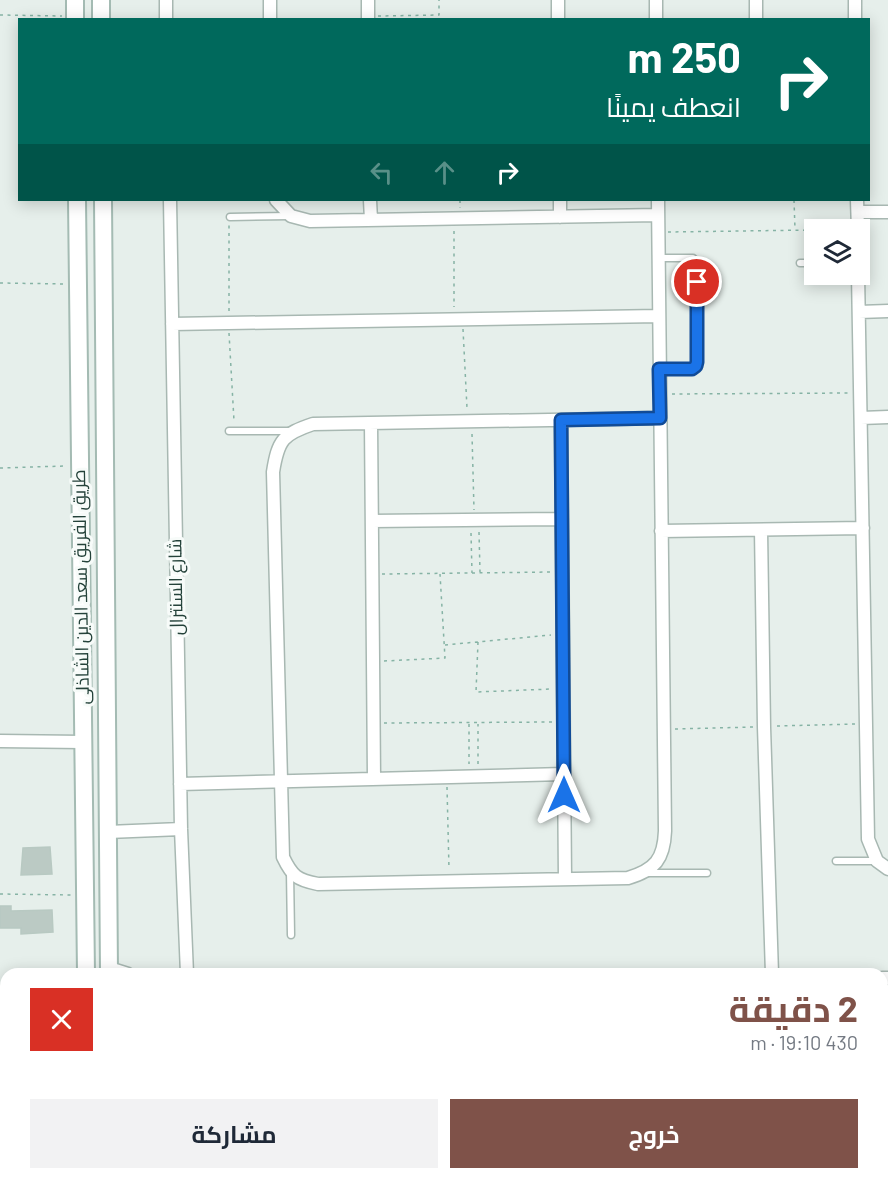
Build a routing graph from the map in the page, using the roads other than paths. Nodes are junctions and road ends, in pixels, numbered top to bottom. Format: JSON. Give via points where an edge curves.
{"nodes":[{"id":1,"x":101,"y":0,"type":"edge"},
{"id":2,"x":166,"y":0,"type":"edge"},
{"id":3,"x":270,"y":0,"type":"edge"},
{"id":4,"x":368,"y":0,"type":"edge"},
{"id":5,"x":558,"y":0,"type":"edge"},
{"id":6,"x":656,"y":0,"type":"edge"},
{"id":7,"x":756,"y":0,"type":"edge"},
{"id":8,"x":855,"y":0,"type":"edge"},
{"id":9,"x":101,"y":18,"type":"edge"},
{"id":10,"x":166,"y":18,"type":"edge"},
{"id":11,"x":270,"y":18,"type":"edge"},
{"id":12,"x":368,"y":18,"type":"edge"},
{"id":13,"x":558,"y":18,"type":"edge"},
{"id":14,"x":656,"y":18,"type":"edge"},
{"id":15,"x":756,"y":18,"type":"edge"},
{"id":16,"x":855,"y":18,"type":"edge"},
{"id":17,"x":77,"y":201,"type":"edge"},
{"id":18,"x":103,"y":201,"type":"edge"},
{"id":19,"x":170,"y":201,"type":"edge"},
{"id":20,"x":277,"y":201,"type":"edge"},
{"id":21,"x":370,"y":201,"type":"edge"},
{"id":22,"x":560,"y":201,"type":"edge"},
{"id":23,"x":658,"y":201,"type":"edge"},
{"id":24,"x":857,"y":206,"type":"edge"},
{"id":25,"x":888,"y":212,"type":"edge"},
{"id":26,"x":658,"y":215,"type":"junction"},
{"id":27,"x":291,"y":216,"type":"junction"},
{"id":28,"x":230,"y":217,"type":"dead end"},
{"id":29,"x":560,"y":217,"type":"junction"},
{"id":30,"x":370,"y":220,"type":"junction"},
{"id":31,"x":658,"y":258,"type":"junction"},
{"id":32,"x":800,"y":264,"type":"dead end"},
{"id":33,"x":804,"y":264,"type":"edge"},
{"id":34,"x":858,"y":285,"type":"edge"},
{"id":35,"x":888,"y":311,"type":"edge"},
{"id":36,"x":859,"y":312,"type":"junction"},
{"id":37,"x":659,"y":316,"type":"junction"},
{"id":38,"x":172,"y":324,"type":"junction"},
{"id":39,"x":659,"y":369,"type":"junction"},
{"id":40,"x":888,"y":417,"type":"edge"},
{"id":41,"x":660,"y":418,"type":"junction"},
{"id":42,"x":861,"y":418,"type":"junction"},
{"id":43,"x":561,"y":420,"type":"junction"},
{"id":44,"x":371,"y":423,"type":"junction"},
{"id":45,"x":229,"y":431,"type":"dead end"},
{"id":46,"x":291,"y":431,"type":"junction"},
{"id":47,"x":80,"y":486,"type":"junction"},
{"id":48,"x":105,"y":491,"type":"junction"},
{"id":49,"x":562,"y":519,"type":"junction"},
{"id":50,"x":372,"y":521,"type":"junction"},
{"id":51,"x":863,"y":528,"type":"junction"},
{"id":52,"x":761,"y":530,"type":"junction"},
{"id":53,"x":661,"y":531,"type":"junction"},
{"id":54,"x":80,"y":534,"type":"junction"},
{"id":55,"x":106,"y":536,"type":"junction"},
{"id":56,"x":0,"y":741,"type":"edge"},
{"id":57,"x":83,"y":742,"type":"junction"},
{"id":58,"x":564,"y":774,"type":"junction"},
{"id":59,"x":374,"y":779,"type":"junction"},
{"id":60,"x":281,"y":782,"type":"junction"},
{"id":61,"x":180,"y":784,"type":"junction"},
{"id":62,"x":181,"y":829,"type":"junction"},
{"id":63,"x":108,"y":832,"type":"junction"},
{"id":64,"x":836,"y":861,"type":"dead end"},
{"id":65,"x":877,"y":861,"type":"junction"},
{"id":66,"x":888,"y":869,"type":"edge"},
{"id":67,"x":290,"y":871,"type":"junction"},
{"id":68,"x":644,"y":873,"type":"junction"},
{"id":69,"x":707,"y":873,"type":"dead end"},
{"id":70,"x":565,"y":879,"type":"junction"},
{"id":71,"x":291,"y":935,"type":"dead end"},
{"id":72,"x":86,"y":968,"type":"edge"},
{"id":73,"x":109,"y":968,"type":"edge"},
{"id":74,"x":187,"y":968,"type":"edge"},
{"id":75,"x":772,"y":968,"type":"edge"}],
"edges":[{"from":1,"to":9,"type":"street"},
{"from":2,"to":10,"type":"street"},
{"from":3,"to":11,"type":"street"},
{"from":4,"to":12,"type":"street"},
{"from":5,"to":13,"type":"street"},
{"from":6,"to":14,"type":"street"},
{"from":7,"to":15,"type":"street"},
{"from":8,"to":16,"type":"street"},
{"from":17,"to":47,"type":"street","name":"طريق الفريق سعد الدين الشاذلى"},
{"from":18,"to":48,"type":"street","name":"طريق الفريق سعد الدين الشاذلى"},
{"from":19,"to":38,"type":"street","name":"شارع السنترال"},
{"from":20,"to":27,"type":"street"},
{"from":21,"to":30,"type":"street"},
{"from":22,"to":29,"type":"street"},
{"from":23,"to":26,"type":"street"},
{"from":24,"to":25,"type":"street"},
{"from":26,"to":29,"type":"street"},
{"from":26,"to":31,"type":"street"},
{"from":27,"to":28,"type":"lane"},
{"from":27,"to":30,"type":"street","via":[[310,221]]},
{"from":29,"to":30,"type":"street"},
{"from":31,"to":37,"type":"street"},
{"from":31,"to":39,"type":"lane","via":[[693,258],[697,262],[696,366]]},
{"from":32,"to":33,"type":"lane"},
{"from":34,"to":36,"type":"street"},
{"from":35,"to":36,"type":"street"},
{"from":36,"to":42,"type":"street"},
{"from":37,"to":38,"type":"street"},
{"from":37,"to":39,"type":"street"},
{"from":38,"to":61,"type":"street","name":"شارع السنترال"},
{"from":39,"to":41,"type":"street"},
{"from":40,"to":42,"type":"street"},
{"from":41,"to":43,"type":"street"},
{"from":41,"to":53,"type":"street"},
{"from":42,"to":51,"type":"street"},
{"from":43,"to":44,"type":"street"},
{"from":43,"to":49,"type":"street"},
{"from":44,"to":46,"type":"street","via":[[313,424]]},
{"from":44,"to":50,"type":"street"},
{"from":45,"to":46,"type":"lane"},
{"from":46,"to":60,"type":"street","via":[[276,449],[273,472]]},
{"from":47,"to":48,"type":"street","via":[[82,495],[92,500],[102,497]]},
{"from":47,"to":54,"type":"street","name":"طريق الفريق سعد الدين الشاذلى"},
{"from":48,"to":55,"type":"street","name":"طريق الفريق سعد الدين الشاذلى"},
{"from":49,"to":50,"type":"street"},
{"from":49,"to":58,"type":"street"},
{"from":50,"to":59,"type":"street"},
{"from":51,"to":52,"type":"street"},
{"from":51,"to":65,"type":"street","via":[[868,839]]},
{"from":52,"to":53,"type":"street"},
{"from":52,"to":75,"type":"street"},
{"from":53,"to":68,"type":"street","via":[[665,839],[657,862]]},
{"from":54,"to":55,"type":"street","via":[[84,522],[95,520],[103,525]]},
{"from":54,"to":57,"type":"street","name":"طريق الفريق سعد الدين الشاذلى"},
{"from":55,"to":63,"type":"street","name":"طريق الفريق سعد الدين الشاذلى"},
{"from":56,"to":57,"type":"street"},
{"from":57,"to":72,"type":"street","name":"طريق الفريق سعد الدين الشاذلى"},
{"from":58,"to":59,"type":"street"},
{"from":58,"to":70,"type":"street"},
{"from":59,"to":60,"type":"street"},
{"from":60,"to":61,"type":"street"},
{"from":60,"to":67,"type":"street","via":[[283,857]]},
{"from":61,"to":62,"type":"street","name":"شارع السنترال"},
{"from":62,"to":63,"type":"street"},
{"from":62,"to":74,"type":"street","name":"شارع السنترال"},
{"from":63,"to":73,"type":"street","name":"طريق الفريق سعد الدين الشاذلى"},
{"from":64,"to":65,"type":"lane"},
{"from":65,"to":66,"type":"street"},
{"from":67,"to":70,"type":"street","via":[[302,881],[318,884]]},
{"from":67,"to":71,"type":"lane"},
{"from":68,"to":69,"type":"lane"},
{"from":68,"to":70,"type":"street","via":[[628,878]]}]}
